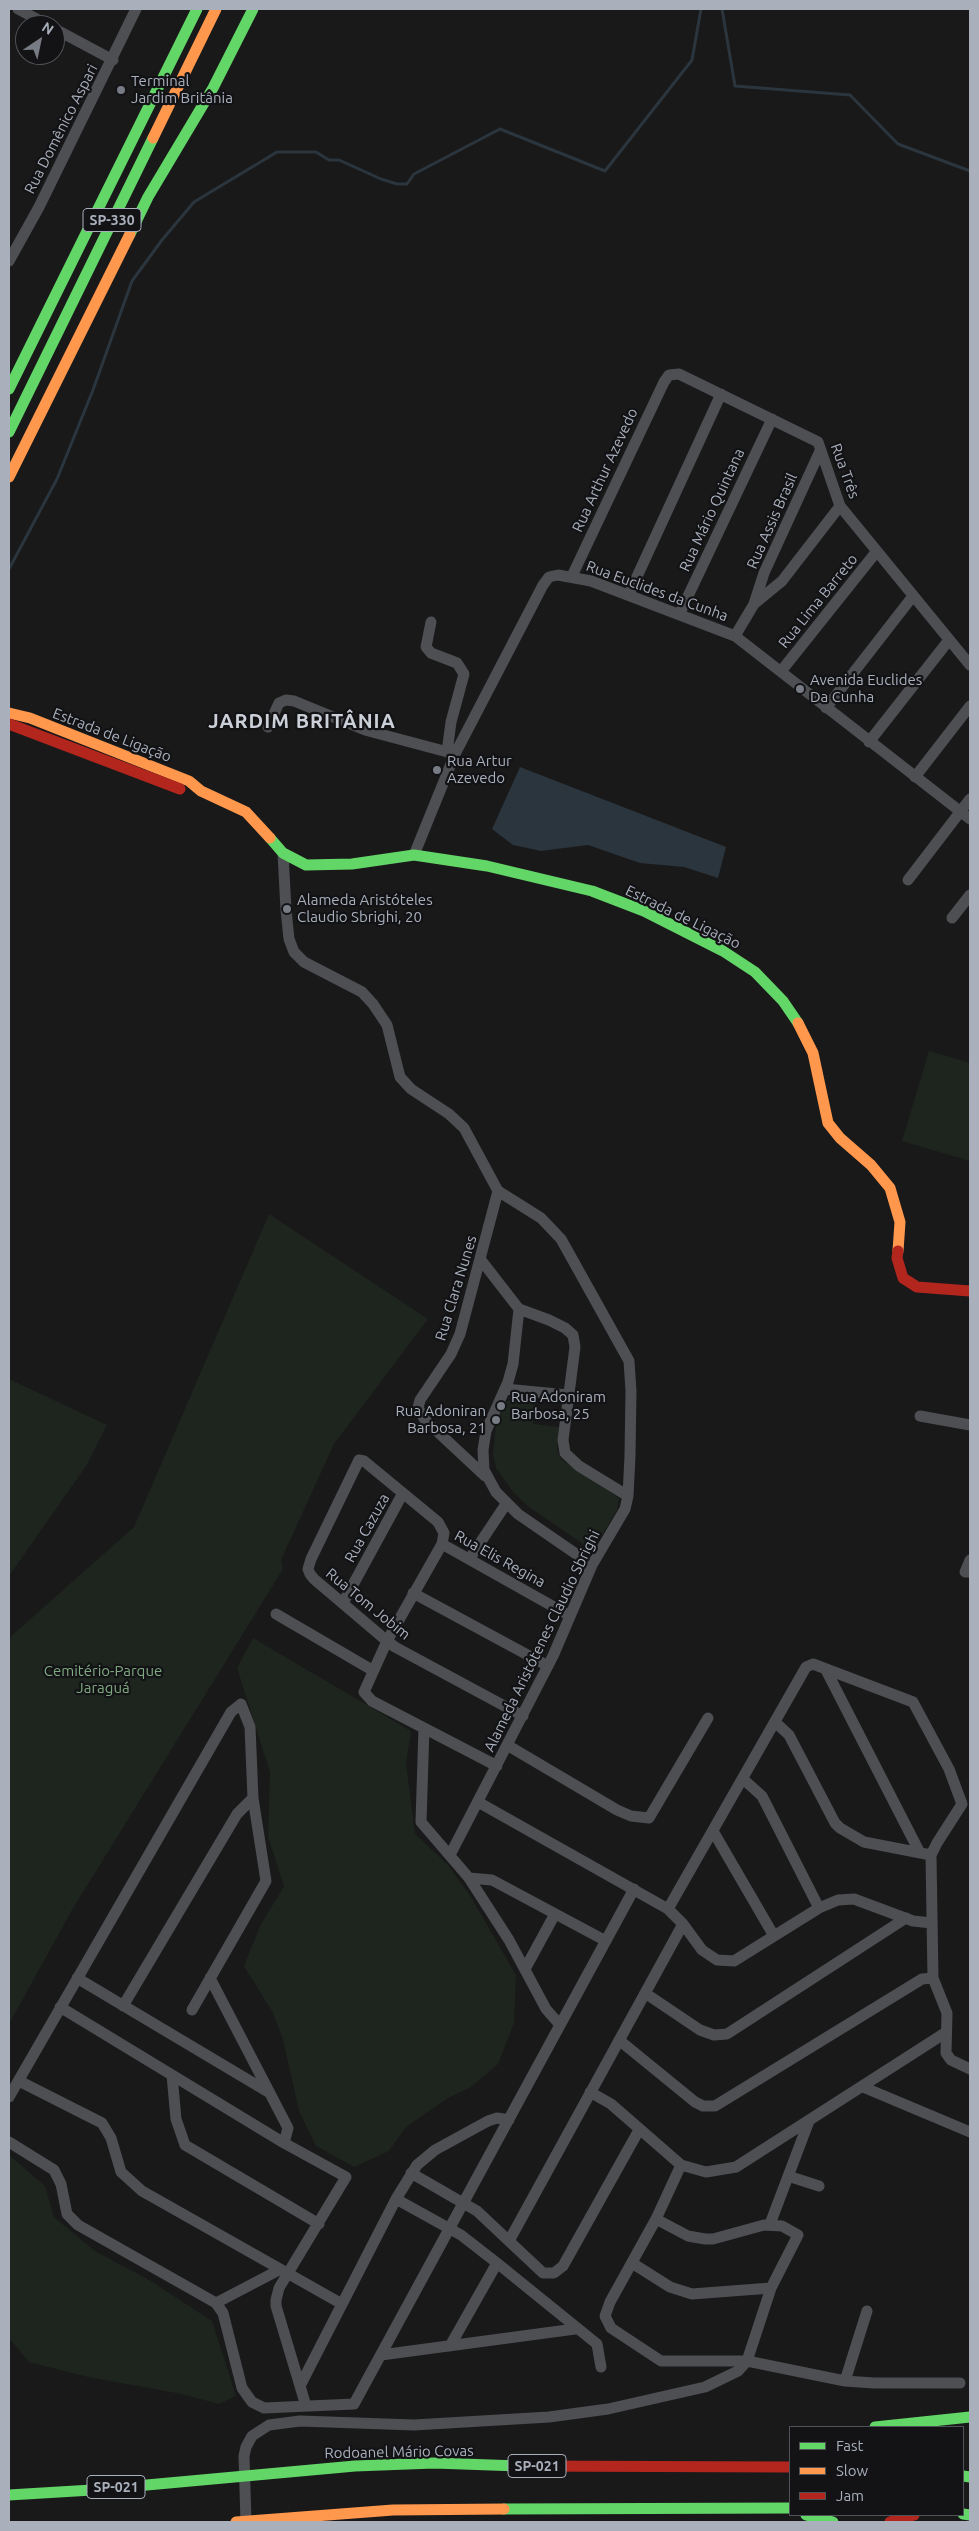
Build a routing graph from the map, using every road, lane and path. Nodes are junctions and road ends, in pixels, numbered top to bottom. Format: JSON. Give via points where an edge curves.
{"nodes":[{"id":1,"x":18,"y":9,"type":"edge"},
{"id":2,"x":136,"y":9,"type":"edge"},
{"id":3,"x":197,"y":9,"type":"edge"},
{"id":4,"x":216,"y":9,"type":"edge"},
{"id":5,"x":253,"y":9,"type":"edge"},
{"id":6,"x":29,"y":15,"type":"edge"},
{"id":7,"x":65,"y":34,"type":"edge"},
{"id":8,"x":113,"y":60,"type":"junction"},
{"id":9,"x":9,"y":260,"type":"edge"},
{"id":10,"x":666,"y":378,"type":"joint"},
{"id":11,"x":9,"y":389,"type":"edge"},
{"id":12,"x":720,"y":394,"type":"junction"},
{"id":13,"x":772,"y":419,"type":"junction"},
{"id":14,"x":9,"y":432,"type":"edge"},
{"id":15,"x":820,"y":451,"type":"junction"},
{"id":16,"x":9,"y":477,"type":"edge"},
{"id":17,"x":840,"y":506,"type":"junction"},
{"id":18,"x":877,"y":552,"type":"junction"},
{"id":19,"x":572,"y":576,"type":"junction"},
{"id":20,"x":629,"y":594,"type":"junction"},
{"id":21,"x":913,"y":596,"type":"junction"},
{"id":22,"x":754,"y":604,"type":"junction"},
{"id":23,"x":680,"y":614,"type":"junction"},
{"id":24,"x":431,"y":622,"type":"dead end"},
{"id":25,"x":735,"y":636,"type":"junction"},
{"id":26,"x":949,"y":640,"type":"junction"},
{"id":27,"x":970,"y":664,"type":"edge"},
{"id":28,"x":782,"y":670,"type":"junction"},
{"id":29,"x":970,"y":706,"type":"edge"},
{"id":30,"x":826,"y":708,"type":"junction"},
{"id":31,"x":9,"y":713,"type":"edge"},
{"id":32,"x":9,"y":724,"type":"edge"},
{"id":33,"x":268,"y":727,"type":"dead end"},
{"id":34,"x":869,"y":742,"type":"junction"},
{"id":35,"x":451,"y":753,"type":"junction"},
{"id":36,"x":915,"y":777,"type":"junction"},
{"id":37,"x":201,"y":791,"type":"junction"},
{"id":38,"x":970,"y":799,"type":"edge"},
{"id":39,"x":961,"y":812,"type":"junction"},
{"id":40,"x":970,"y":819,"type":"edge"},
{"id":41,"x":282,"y":853,"type":"junction"},
{"id":42,"x":414,"y":855,"type":"junction"},
{"id":43,"x":908,"y":880,"type":"dead end"},
{"id":44,"x":970,"y":895,"type":"edge"},
{"id":45,"x":952,"y":918,"type":"dead end"},
{"id":46,"x":498,"y":1192,"type":"junction"},
{"id":47,"x":481,"y":1260,"type":"junction"},
{"id":48,"x":970,"y":1291,"type":"edge"},
{"id":49,"x":519,"y":1309,"type":"junction"},
{"id":50,"x":506,"y":1389,"type":"junction"},
{"id":51,"x":568,"y":1395,"type":"junction"},
{"id":52,"x":920,"y":1416,"type":"dead end"},
{"id":53,"x":970,"y":1425,"type":"edge"},
{"id":54,"x":485,"y":1476,"type":"junction"},
{"id":55,"x":403,"y":1493,"type":"junction"},
{"id":56,"x":628,"y":1496,"type":"junction"},
{"id":57,"x":506,"y":1504,"type":"junction"},
{"id":58,"x":442,"y":1544,"type":"junction"},
{"id":59,"x":470,"y":1558,"type":"junction"},
{"id":60,"x":970,"y":1560,"type":"edge"},
{"id":61,"x":592,"y":1565,"type":"junction"},
{"id":62,"x":970,"y":1572,"type":"edge"},
{"id":63,"x":413,"y":1593,"type":"junction"},
{"id":64,"x":343,"y":1603,"type":"junction"},
{"id":65,"x":276,"y":1614,"type":"dead end"},
{"id":66,"x":570,"y":1616,"type":"junction"},
{"id":67,"x":387,"y":1641,"type":"junction"},
{"id":68,"x":548,"y":1666,"type":"junction"},
{"id":69,"x":372,"y":1670,"type":"junction"},
{"id":70,"x":826,"y":1670,"type":"junction"},
{"id":71,"x":523,"y":1716,"type":"junction"},
{"id":72,"x":708,"y":1718,"type":"dead end"},
{"id":73,"x":775,"y":1722,"type":"junction"},
{"id":74,"x":424,"y":1728,"type":"junction"},
{"id":75,"x":508,"y":1745,"type":"junction"},
{"id":76,"x":497,"y":1766,"type":"junction"},
{"id":77,"x":743,"y":1779,"type":"junction"},
{"id":78,"x":253,"y":1798,"type":"junction"},
{"id":79,"x":478,"y":1802,"type":"junction"},
{"id":80,"x":713,"y":1831,"type":"junction"},
{"id":81,"x":926,"y":1854,"type":"junction"},
{"id":82,"x":450,"y":1855,"type":"junction"},
{"id":83,"x":470,"y":1878,"type":"junction"},
{"id":84,"x":634,"y":1889,"type":"junction"},
{"id":85,"x":668,"y":1908,"type":"junction"},
{"id":86,"x":818,"y":1908,"type":"junction"},
{"id":87,"x":555,"y":1914,"type":"junction"},
{"id":88,"x":906,"y":1918,"type":"junction"},
{"id":89,"x":932,"y":1923,"type":"junction"},
{"id":90,"x":683,"y":1924,"type":"junction"},
{"id":91,"x":774,"y":1936,"type":"junction"},
{"id":92,"x":606,"y":1941,"type":"junction"},
{"id":93,"x":525,"y":1969,"type":"junction"},
{"id":94,"x":77,"y":1978,"type":"junction"},
{"id":95,"x":210,"y":1978,"type":"junction"},
{"id":96,"x":933,"y":1978,"type":"junction"},
{"id":97,"x":645,"y":1993,"type":"junction"},
{"id":98,"x":123,"y":2006,"type":"junction"},
{"id":99,"x":60,"y":2007,"type":"junction"},
{"id":100,"x":192,"y":2010,"type":"dead end"},
{"id":101,"x":560,"y":2025,"type":"junction"},
{"id":102,"x":945,"y":2033,"type":"junction"},
{"id":103,"x":619,"y":2040,"type":"junction"},
{"id":104,"x":970,"y":2069,"type":"edge"},
{"id":105,"x":172,"y":2075,"type":"junction"},
{"id":106,"x":19,"y":2081,"type":"junction"},
{"id":107,"x":863,"y":2087,"type":"junction"},
{"id":108,"x":590,"y":2092,"type":"junction"},
{"id":109,"x":270,"y":2093,"type":"junction"},
{"id":110,"x":9,"y":2096,"type":"edge"},
{"id":111,"x":509,"y":2120,"type":"junction"},
{"id":112,"x":808,"y":2121,"type":"junction"},
{"id":113,"x":639,"y":2130,"type":"junction"},
{"id":114,"x":970,"y":2132,"type":"edge"},
{"id":115,"x":9,"y":2142,"type":"edge"},
{"id":116,"x":284,"y":2143,"type":"junction"},
{"id":117,"x":682,"y":2165,"type":"junction"},
{"id":118,"x":411,"y":2173,"type":"junction"},
{"id":119,"x":788,"y":2176,"type":"junction"},
{"id":120,"x":819,"y":2186,"type":"dead end"},
{"id":121,"x":396,"y":2199,"type":"junction"},
{"id":122,"x":464,"y":2203,"type":"junction"},
{"id":123,"x":656,"y":2219,"type":"junction"},
{"id":124,"x":319,"y":2224,"type":"junction"},
{"id":125,"x":770,"y":2224,"type":"junction"},
{"id":126,"x":450,"y":2229,"type":"junction"},
{"id":127,"x":509,"y":2240,"type":"junction"},
{"id":128,"x":497,"y":2263,"type":"junction"},
{"id":129,"x":632,"y":2263,"type":"junction"},
{"id":130,"x":283,"y":2272,"type":"junction"},
{"id":131,"x":771,"y":2288,"type":"junction"},
{"id":132,"x":216,"y":2303,"type":"junction"},
{"id":133,"x":342,"y":2304,"type":"junction"},
{"id":134,"x":867,"y":2312,"type":"dead end"},
{"id":135,"x":575,"y":2329,"type":"junction"},
{"id":136,"x":450,"y":2346,"type":"junction"},
{"id":137,"x":381,"y":2355,"type":"junction"},
{"id":138,"x":747,"y":2361,"type":"junction"},
{"id":139,"x":601,"y":2367,"type":"dead end"},
{"id":140,"x":844,"y":2381,"type":"junction"},
{"id":141,"x":960,"y":2383,"type":"dead end"},
{"id":142,"x":300,"y":2386,"type":"junction"},
{"id":143,"x":306,"y":2406,"type":"junction"},
{"id":144,"x":970,"y":2417,"type":"edge"},
{"id":145,"x":886,"y":2426,"type":"edge"},
{"id":146,"x":788,"y":2467,"type":"edge"},
{"id":147,"x":9,"y":2495,"type":"edge"},
{"id":148,"x":787,"y":2509,"type":"edge"},
{"id":149,"x":810,"y":2516,"type":"edge"},
{"id":150,"x":911,"y":2516,"type":"edge"},
{"id":151,"x":236,"y":2522,"type":"edge"},
{"id":152,"x":246,"y":2522,"type":"edge"},
{"id":153,"x":833,"y":2522,"type":"edge"},
{"id":154,"x":890,"y":2522,"type":"edge"}],
"edges":[{"from":1,"to":6,"type":"street"},
{"from":2,"to":8,"type":"street","name":"Rua Domênico Aspari"},
{"from":3,"to":11,"type":"main road","number":"SP-330"},
{"from":4,"to":14,"type":"main road","number":"SP-330"},
{"from":5,"to":16,"type":"main road","via":[[213,88],[148,197]]},
{"from":7,"to":8,"type":"street"},
{"from":8,"to":9,"type":"street","name":"Rua Domênico Aspari"},
{"from":10,"to":12,"type":"street","name":"Rua Três","via":[[673,373],[679,374]]},
{"from":10,"to":19,"type":"street","name":"Rua Arthur Azevedo"},
{"from":12,"to":13,"type":"street","name":"Rua Três"},
{"from":12,"to":20,"type":"street"},
{"from":13,"to":15,"type":"street","name":"Rua Três","via":[[816,440]]},
{"from":13,"to":23,"type":"street","name":"Rua Mário Quintana"},
{"from":15,"to":17,"type":"street","name":"Rua Três"},
{"from":15,"to":22,"type":"street","name":"Rua Assis Brasil","via":[[764,573]]},
{"from":17,"to":18,"type":"street","name":"Rua Três"},
{"from":17,"to":22,"type":"street","via":[[782,581]]},
{"from":18,"to":21,"type":"street","name":"Rua Três"},
{"from":18,"to":28,"type":"street","name":"Rua Lima Barreto"},
{"from":19,"to":20,"type":"street","name":"Rua Euclides da Cunha"},
{"from":19,"to":35,"type":"street","name":"Rua Euclides da Cunha","via":[[549,577],[542,585]]},
{"from":20,"to":23,"type":"street","name":"Rua Euclides da Cunha"},
{"from":21,"to":26,"type":"street","name":"Rua Três"},
{"from":21,"to":30,"type":"street"},
{"from":22,"to":25,"type":"street"},
{"from":23,"to":25,"type":"street","name":"Rua Euclides da Cunha"},
{"from":24,"to":35,"type":"street","via":[[426,648],[457,663],[464,674],[451,722]]},
{"from":25,"to":28,"type":"street","name":"Rua Euclides da Cunha"},
{"from":26,"to":27,"type":"street","name":"Rua Três"},
{"from":26,"to":34,"type":"street"},
{"from":28,"to":30,"type":"street","name":"Rua Euclides da Cunha"},
{"from":29,"to":36,"type":"street"},
{"from":30,"to":34,"type":"street","name":"Rua Euclides da Cunha"},
{"from":31,"to":37,"type":"main road","name":"Estrada de Ligação","via":[[30,718],[189,781]]},
{"from":32,"to":37,"type":"main road","name":"Estrada de Ligação","via":[[185,791]]},
{"from":33,"to":35,"type":"street","via":[[279,703],[294,700],[365,730]]},
{"from":34,"to":36,"type":"street","name":"Rua Euclides da Cunha"},
{"from":35,"to":42,"type":"street","name":"Rua Euclides da Cunha"},
{"from":36,"to":39,"type":"street","name":"Rua Euclides da Cunha"},
{"from":37,"to":41,"type":"main road","name":"Estrada de Ligação","via":[[246,812]]},
{"from":38,"to":39,"type":"street"},
{"from":39,"to":40,"type":"street","name":"Rua Euclides da Cunha"},
{"from":39,"to":43,"type":"street"},
{"from":41,"to":42,"type":"main road","name":"Estrada de Ligação","via":[[306,864],[321,866]]},
{"from":41,"to":46,"type":"street","via":[[288,929],[294,952],[304,962],[362,992],[373,1004],[387,1025],[400,1077],[411,1089],[464,1128]]},
{"from":42,"to":48,"type":"main road","name":"Estrada de Ligação","via":[[487,866],[592,891],[644,911],[723,951],[755,972],[783,1001],[814,1053],[828,1123],[890,1188],[900,1222],[897,1258],[903,1278],[917,1287]]},
{"from":44,"to":45,"type":"street"},
{"from":46,"to":47,"type":"street","name":"Rua Clara Nunes"},
{"from":46,"to":56,"type":"street","name":"Alameda Aristótenes Claudio Sbrighi","via":[[541,1218],[561,1238],[629,1361],[632,1391]]},
{"from":47,"to":49,"type":"street"},
{"from":47,"to":54,"type":"street","name":"Rua Clara Nunes","via":[[456,1343],[418,1408],[425,1420]]},
{"from":49,"to":50,"type":"street","via":[[513,1364]]},
{"from":49,"to":51,"type":"street","via":[[558,1324],[573,1335],[575,1347]]},
{"from":50,"to":51,"type":"street"},
{"from":50,"to":54,"type":"street","via":[[486,1431],[483,1450]]},
{"from":51,"to":56,"type":"street","via":[[563,1440],[565,1454]]},
{"from":52,"to":53,"type":"street"},
{"from":54,"to":57,"type":"street"},
{"from":55,"to":58,"type":"street","via":[[441,1525],[444,1532]]},
{"from":55,"to":64,"type":"street","name":"Rua Cazuza"},
{"from":55,"to":64,"type":"street","name":"Rua Tom Jobim","via":[[362,1460],[358,1461],[308,1569],[314,1579]]},
{"from":56,"to":61,"type":"street","name":"Alameda Aristótenes Claudio Sbrighi","via":[[625,1509]]},
{"from":57,"to":59,"type":"street"},
{"from":57,"to":61,"type":"street"},
{"from":58,"to":59,"type":"street","name":"Rua Elis Regina"},
{"from":58,"to":63,"type":"street"},
{"from":59,"to":66,"type":"street","name":"Rua Elis Regina"},
{"from":60,"to":62,"type":"street","via":[[966,1572]]},
{"from":61,"to":66,"type":"street","name":"Alameda Aristótenes Claudio Sbrighi"},
{"from":63,"to":67,"type":"street"},
{"from":63,"to":68,"type":"street"},
{"from":64,"to":67,"type":"street","name":"Rua Tom Jobim"},
{"from":65,"to":69,"type":"street"},
{"from":66,"to":68,"type":"street","name":"Alameda Aristótenes Claudio Sbrighi"},
{"from":67,"to":69,"type":"street"},
{"from":67,"to":71,"type":"street","name":"Rua Tom Jobim"},
{"from":68,"to":71,"type":"street","name":"Alameda Aristótenes Claudio Sbrighi"},
{"from":69,"to":74,"type":"street","via":[[364,1692],[368,1699]]},
{"from":70,"to":73,"type":"street","via":[[813,1664],[806,1667]]},
{"from":70,"to":81,"type":"street"},
{"from":70,"to":81,"type":"street","via":[[913,1702],[949,1769],[962,1804]]},
{"from":71,"to":75,"type":"street","name":"Alameda Aristótenes Claudio Sbrighi"},
{"from":72,"to":75,"type":"street","via":[[649,1818],[630,1816],[617,1810]]},
{"from":73,"to":77,"type":"street"},
{"from":73,"to":81,"type":"street","via":[[789,1735],[840,1828],[864,1842]]},
{"from":74,"to":76,"type":"street"},
{"from":74,"to":82,"type":"street","via":[[422,1822]]},
{"from":75,"to":76,"type":"street","name":"Alameda Aristótenes Claudio Sbrighi"},
{"from":76,"to":79,"type":"street","name":"Alameda Aristótenes Claudio Sbrighi"},
{"from":77,"to":80,"type":"street"},
{"from":77,"to":86,"type":"street","via":[[762,1796]]},
{"from":78,"to":94,"type":"street","via":[[250,1727],[241,1704],[231,1712]]},
{"from":78,"to":95,"type":"street","via":[[266,1881]]},
{"from":78,"to":98,"type":"street","via":[[236,1814]]},
{"from":79,"to":82,"type":"street","name":"Alameda Aristótenes Claudio Sbrighi"},
{"from":79,"to":84,"type":"street"},
{"from":80,"to":85,"type":"street"},
{"from":80,"to":91,"type":"street"},
{"from":81,"to":89,"type":"street"},
{"from":82,"to":83,"type":"street"},
{"from":83,"to":87,"type":"street","via":[[492,1880]]},
{"from":83,"to":93,"type":"street"},
{"from":84,"to":85,"type":"street"},
{"from":84,"to":92,"type":"street"},
{"from":85,"to":90,"type":"street"},
{"from":86,"to":88,"type":"street","via":[[838,1900],[854,1899]]},
{"from":86,"to":91,"type":"street"},
{"from":87,"to":92,"type":"street"},
{"from":87,"to":93,"type":"street"},
{"from":88,"to":89,"type":"street"},
{"from":88,"to":97,"type":"street","via":[[727,2034],[714,2035],[700,2030]]},
{"from":89,"to":96,"type":"street"},
{"from":90,"to":91,"type":"street","via":[[702,1950],[723,1961],[734,1961]]},
{"from":90,"to":97,"type":"street"},
{"from":92,"to":101,"type":"street"},
{"from":93,"to":101,"type":"street","via":[[546,2009]]},
{"from":94,"to":98,"type":"street"},
{"from":94,"to":99,"type":"street"},
{"from":95,"to":100,"type":"street"},
{"from":95,"to":109,"type":"street"},
{"from":96,"to":102,"type":"street","via":[[947,2013]]},
{"from":96,"to":103,"type":"street","via":[[922,1979],[715,2106],[695,2102]]},
{"from":97,"to":103,"type":"street"},
{"from":98,"to":109,"type":"street"},
{"from":99,"to":105,"type":"street"},
{"from":99,"to":106,"type":"street"},
{"from":101,"to":111,"type":"street"},
{"from":102,"to":104,"type":"street","via":[[946,2053],[951,2060]]},
{"from":102,"to":107,"type":"street"},
{"from":103,"to":108,"type":"street"},
{"from":105,"to":116,"type":"street"},
{"from":105,"to":124,"type":"street","via":[[176,2119],[184,2145]]},
{"from":106,"to":110,"type":"street"},
{"from":106,"to":130,"type":"street","via":[[102,2123],[111,2138],[121,2172],[142,2191]]},
{"from":107,"to":112,"type":"street"},
{"from":107,"to":114,"type":"street"},
{"from":108,"to":113,"type":"street","via":[[610,2104]]},
{"from":108,"to":127,"type":"street"},
{"from":109,"to":116,"type":"street","via":[[288,2128]]},
{"from":111,"to":118,"type":"street","via":[[497,2118],[488,2121],[430,2154]]},
{"from":111,"to":122,"type":"street"},
{"from":112,"to":117,"type":"street","via":[[736,2167],[706,2172]]},
{"from":112,"to":119,"type":"street"},
{"from":113,"to":117,"type":"street"},
{"from":113,"to":127,"type":"street","via":[[563,2266],[554,2273],[543,2272]]},
{"from":115,"to":132,"type":"street","via":[[54,2170],[61,2184],[67,2214],[78,2225]]},
{"from":116,"to":124,"type":"street","via":[[346,2177]]},
{"from":117,"to":123,"type":"street"},
{"from":118,"to":121,"type":"street"},
{"from":118,"to":122,"type":"street"},
{"from":119,"to":120,"type":"street"},
{"from":119,"to":125,"type":"street"},
{"from":121,"to":126,"type":"street"},
{"from":121,"to":133,"type":"street"},
{"from":122,"to":126,"type":"street"},
{"from":122,"to":127,"type":"street"},
{"from":123,"to":125,"type":"street","via":[[688,2236],[705,2239]]},
{"from":123,"to":129,"type":"street"},
{"from":124,"to":130,"type":"street"},
{"from":125,"to":131,"type":"street","via":[[798,2235]]},
{"from":126,"to":128,"type":"street"},
{"from":126,"to":137,"type":"street"},
{"from":128,"to":135,"type":"street"},
{"from":128,"to":136,"type":"street"},
{"from":129,"to":131,"type":"street","via":[[670,2287],[692,2294]]},
{"from":129,"to":138,"type":"street","via":[[605,2316],[611,2328],[661,2361]]},
{"from":130,"to":132,"type":"street"},
{"from":130,"to":133,"type":"street"},
{"from":130,"to":142,"type":"street","via":[[276,2306]]},
{"from":131,"to":138,"type":"street"},
{"from":132,"to":143,"type":"street","via":[[223,2313],[242,2388],[248,2398],[264,2408]]},
{"from":133,"to":142,"type":"street"},
{"from":134,"to":140,"type":"street"},
{"from":135,"to":136,"type":"street"},
{"from":135,"to":139,"type":"street","via":[[596,2344]]},
{"from":136,"to":137,"type":"street"},
{"from":137,"to":143,"type":"street","via":[[354,2404]]},
{"from":138,"to":140,"type":"street"},
{"from":138,"to":152,"type":"street","via":[[738,2371],[705,2387],[608,2409],[549,2417],[414,2425],[300,2421],[269,2425],[252,2436],[246,2447]]},
{"from":140,"to":141,"type":"street"},
{"from":142,"to":143,"type":"street"},
{"from":144,"to":145,"type":"main road"},
{"from":146,"to":147,"type":"main road","name":"Rodoanel Mário Covas","number":"SP-021","via":[[434,2463],[283,2471]]},
{"from":148,"to":151,"type":"main road","via":[[403,2510]]},
{"from":149,"to":153,"type":"main road"},
{"from":150,"to":154,"type":"main road"}]}
